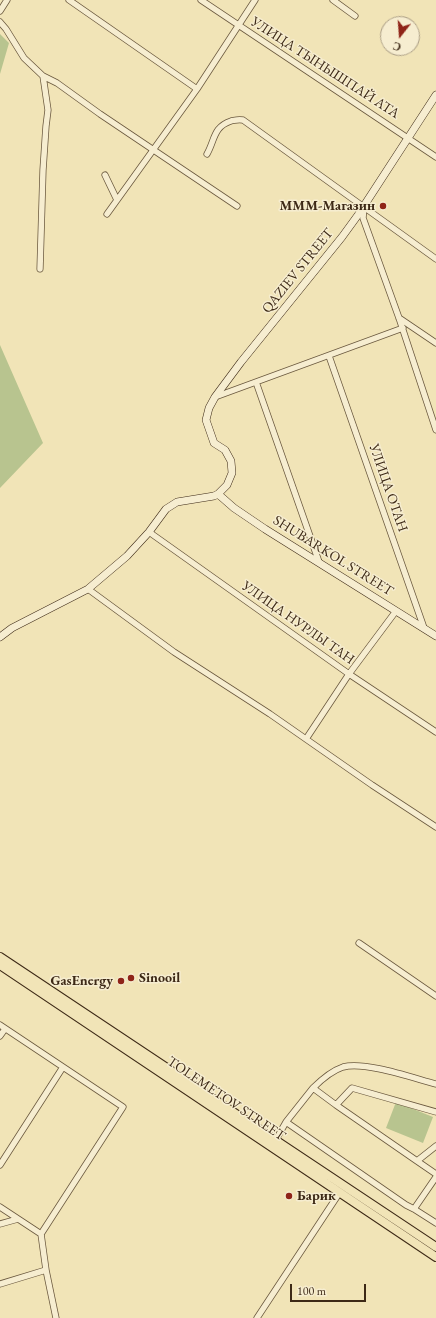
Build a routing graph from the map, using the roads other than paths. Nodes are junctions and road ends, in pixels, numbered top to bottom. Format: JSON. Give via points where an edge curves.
{"nodes":[{"id":1,"x":7,"y":0,"type":"edge"},
{"id":2,"x":69,"y":0,"type":"edge"},
{"id":3,"x":201,"y":0,"type":"edge"},
{"id":4,"x":255,"y":0,"type":"edge"},
{"id":5,"x":333,"y":0,"type":"edge"},
{"id":6,"x":0,"y":10,"type":"edge"},
{"id":7,"x":355,"y":16,"type":"dead end"},
{"id":8,"x":0,"y":22,"type":"edge"},
{"id":9,"x":238,"y":25,"type":"junction"},
{"id":10,"x":43,"y":76,"type":"junction"},
{"id":11,"x":198,"y":89,"type":"junction"},
{"id":12,"x":436,"y":95,"type":"edge"},
{"id":13,"x":408,"y":137,"type":"junction"},
{"id":14,"x":154,"y":150,"type":"junction"},
{"id":15,"x":207,"y":154,"type":"dead end"},
{"id":16,"x":436,"y":157,"type":"edge"},
{"id":17,"x":105,"y":175,"type":"dead end"},
{"id":18,"x":117,"y":200,"type":"junction"},
{"id":19,"x":237,"y":206,"type":"dead end"},
{"id":20,"x":364,"y":206,"type":"junction"},
{"id":21,"x":107,"y":214,"type":"dead end"},
{"id":22,"x":436,"y":259,"type":"edge"},
{"id":23,"x":40,"y":269,"type":"dead end"},
{"id":24,"x":400,"y":318,"type":"junction"},
{"id":25,"x":403,"y":328,"type":"junction"},
{"id":26,"x":436,"y":343,"type":"edge"},
{"id":27,"x":329,"y":356,"type":"junction"},
{"id":28,"x":256,"y":382,"type":"junction"},
{"id":29,"x":215,"y":397,"type":"junction"},
{"id":30,"x":436,"y":430,"type":"edge"},
{"id":31,"x":218,"y":494,"type":"junction"},
{"id":32,"x":149,"y":532,"type":"junction"},
{"id":33,"x":319,"y":562,"type":"junction"},
{"id":34,"x":88,"y":589,"type":"junction"},
{"id":35,"x":396,"y":611,"type":"junction"},
{"id":36,"x":424,"y":628,"type":"junction"},
{"id":37,"x":436,"y":636,"type":"edge"},
{"id":38,"x":0,"y":637,"type":"edge"},
{"id":39,"x":350,"y":674,"type":"junction"},
{"id":40,"x":436,"y":732,"type":"edge"},
{"id":41,"x":306,"y":739,"type":"junction"},
{"id":42,"x":436,"y":827,"type":"edge"},
{"id":43,"x":359,"y":943,"type":"dead end"},
{"id":44,"x":0,"y":957,"type":"edge"},
{"id":45,"x":0,"y":965,"type":"edge"},
{"id":46,"x":436,"y":996,"type":"edge"},
{"id":47,"x":2,"y":1027,"type":"edge"},
{"id":48,"x":0,"y":1036,"type":"edge"},
{"id":49,"x":63,"y":1067,"type":"junction"},
{"id":50,"x":436,"y":1084,"type":"edge"},
{"id":51,"x":313,"y":1088,"type":"junction"},
{"id":52,"x":336,"y":1105,"type":"junction"},
{"id":53,"x":436,"y":1112,"type":"edge"},
{"id":54,"x":286,"y":1122,"type":"junction"},
{"id":55,"x":275,"y":1139,"type":"junction"},
{"id":56,"x":436,"y":1146,"type":"edge"},
{"id":57,"x":287,"y":1152,"type":"junction"},
{"id":58,"x":417,"y":1162,"type":"junction"},
{"id":59,"x":0,"y":1165,"type":"edge"},
{"id":60,"x":436,"y":1176,"type":"edge"},
{"id":61,"x":340,"y":1192,"type":"junction"},
{"id":62,"x":0,"y":1207,"type":"edge"},
{"id":63,"x":414,"y":1209,"type":"junction"},
{"id":64,"x":18,"y":1219,"type":"junction"},
{"id":65,"x":436,"y":1223,"type":"edge"},
{"id":66,"x":0,"y":1224,"type":"edge"},
{"id":67,"x":40,"y":1234,"type":"junction"},
{"id":68,"x":436,"y":1247,"type":"edge"},
{"id":69,"x":436,"y":1257,"type":"edge"},
{"id":70,"x":46,"y":1270,"type":"junction"},
{"id":71,"x":0,"y":1284,"type":"edge"},
{"id":72,"x":56,"y":1318,"type":"edge"},
{"id":73,"x":258,"y":1318,"type":"edge"}],
"edges":[{"from":1,"to":6,"type":"street"},
{"from":2,"to":11,"type":"street"},
{"from":3,"to":9,"type":"street","name":"УЛИЦА ТЫНЫШПАЙ АТА"},
{"from":4,"to":9,"type":"street"},
{"from":5,"to":7,"type":"street"},
{"from":8,"to":10,"type":"street","via":[[24,58]]},
{"from":9,"to":11,"type":"street"},
{"from":9,"to":13,"type":"street","name":"УЛИЦА ТЫНЫШПАЙ АТА"},
{"from":10,"to":14,"type":"street"},
{"from":10,"to":23,"type":"street","via":[[48,106]]},
{"from":11,"to":14,"type":"street"},
{"from":12,"to":13,"type":"street","name":"QAZIEV STREET"},
{"from":13,"to":16,"type":"street","name":"УЛИЦА ТЫНЫШПАЙ АТА"},
{"from":13,"to":20,"type":"street","name":"QAZIEV STREET"},
{"from":14,"to":18,"type":"street"},
{"from":14,"to":19,"type":"street"},
{"from":15,"to":20,"type":"street","via":[[220,127],[238,119],[244,120]]},
{"from":17,"to":18,"type":"street"},
{"from":18,"to":21,"type":"street"},
{"from":20,"to":22,"type":"street"},
{"from":20,"to":24,"type":"street","via":[[363,218]]},
{"from":20,"to":29,"type":"street","name":"QAZIEV STREET"},
{"from":24,"to":25,"type":"street"},
{"from":24,"to":26,"type":"street"},
{"from":25,"to":27,"type":"street"},
{"from":25,"to":30,"type":"street"},
{"from":27,"to":28,"type":"street"},
{"from":27,"to":36,"type":"street","name":"УЛИЦА ОТАН"},
{"from":28,"to":29,"type":"street"},
{"from":28,"to":33,"type":"street"},
{"from":29,"to":31,"type":"street","name":"QAZIEV STREET","via":[[206,420],[214,443],[225,450],[231,461],[232,473],[227,485]]},
{"from":31,"to":32,"type":"street","via":[[177,502],[166,509]]},
{"from":31,"to":33,"type":"street","name":"SHUBARKOL STREET","via":[[245,516]]},
{"from":32,"to":34,"type":"street","via":[[128,556]]},
{"from":32,"to":39,"type":"street","name":"УЛИЦА НУРЛЫ ТАН"},
{"from":33,"to":35,"type":"street","name":"SHUBARKOL STREET"},
{"from":34,"to":38,"type":"street","via":[[12,628]]},
{"from":34,"to":41,"type":"street","via":[[174,652]]},
{"from":35,"to":36,"type":"street","name":"SHUBARKOL STREET"},
{"from":35,"to":39,"type":"street"},
{"from":36,"to":37,"type":"street","name":"SHUBARKOL STREET"},
{"from":39,"to":40,"type":"street","name":"УЛИЦА НУРЛЫ ТАН"},
{"from":39,"to":41,"type":"street"},
{"from":41,"to":42,"type":"street"},
{"from":43,"to":46,"type":"street"},
{"from":44,"to":55,"type":"main road","name":"TOLEMETOV STREET"},
{"from":45,"to":57,"type":"main road","name":"TOLEMETOV STREET"},
{"from":47,"to":48,"type":"street"},
{"from":47,"to":49,"type":"street"},
{"from":49,"to":59,"type":"street"},
{"from":49,"to":67,"type":"street","via":[[123,1107]]},
{"from":50,"to":51,"type":"street","via":[[363,1065],[344,1067],[328,1074]]},
{"from":51,"to":52,"type":"street"},
{"from":51,"to":54,"type":"street"},
{"from":52,"to":53,"type":"street","via":[[352,1088]]},
{"from":52,"to":58,"type":"street"},
{"from":54,"to":55,"type":"street"},
{"from":54,"to":63,"type":"street"},
{"from":55,"to":57,"type":"main road","name":"TOLEMETOV STREET"},
{"from":56,"to":58,"type":"street"},
{"from":57,"to":61,"type":"main road","name":"TOLEMETOV STREET"},
{"from":57,"to":68,"type":"main road","name":"TOLEMETOV STREET"},
{"from":58,"to":60,"type":"street"},
{"from":60,"to":63,"type":"street"},
{"from":61,"to":69,"type":"main road","name":"TOLEMETOV STREET"},
{"from":61,"to":73,"type":"street"},
{"from":62,"to":64,"type":"street"},
{"from":63,"to":65,"type":"street"},
{"from":64,"to":66,"type":"street"},
{"from":64,"to":67,"type":"street"},
{"from":67,"to":70,"type":"street"},
{"from":70,"to":71,"type":"street"},
{"from":70,"to":72,"type":"street"}]}
